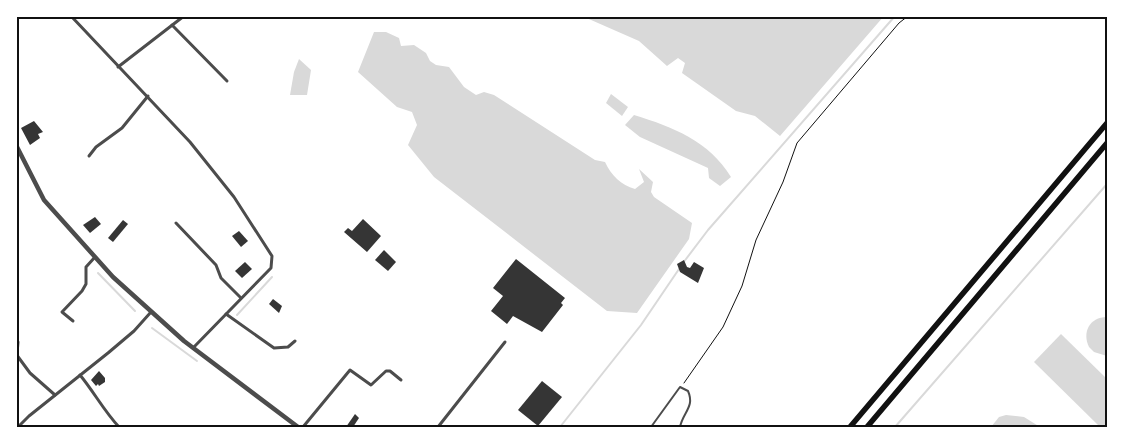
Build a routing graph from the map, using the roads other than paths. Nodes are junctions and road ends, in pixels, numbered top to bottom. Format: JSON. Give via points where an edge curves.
{"nodes":[{"id":1,"x":71,"y":16,"type":"edge"},
{"id":2,"x":184,"y":16,"type":"edge"},
{"id":3,"x":172,"y":25,"type":"junction"},
{"id":4,"x":118,"y":67,"type":"junction"},
{"id":5,"x":227,"y":81,"type":"dead end"},
{"id":6,"x":148,"y":96,"type":"junction"},
{"id":7,"x":1107,"y":123,"type":"edge"},
{"id":8,"x":1107,"y":143,"type":"edge"},
{"id":9,"x":16,"y":145,"type":"edge"},
{"id":10,"x":89,"y":156,"type":"dead end"},
{"id":11,"x":176,"y":222,"type":"dead end"},
{"id":12,"x":94,"y":257,"type":"junction"},
{"id":13,"x":241,"y":298,"type":"junction"},
{"id":14,"x":151,"y":312,"type":"junction"},
{"id":15,"x":226,"y":314,"type":"junction"},
{"id":16,"x":74,"y":322,"type":"dead end"},
{"id":17,"x":295,"y":341,"type":"dead end"},
{"id":18,"x":18,"y":342,"type":"dead end"},
{"id":19,"x":505,"y":342,"type":"dead end"},
{"id":20,"x":193,"y":348,"type":"junction"},
{"id":21,"x":16,"y":354,"type":"edge"},
{"id":22,"x":80,"y":375,"type":"junction"},
{"id":23,"x":401,"y":380,"type":"dead end"},
{"id":24,"x":55,"y":395,"type":"junction"},
{"id":25,"x":18,"y":427,"type":"edge"},
{"id":26,"x":119,"y":427,"type":"edge"},
{"id":27,"x":298,"y":427,"type":"edge"},
{"id":28,"x":303,"y":427,"type":"edge"},
{"id":29,"x":438,"y":427,"type":"edge"},
{"id":30,"x":651,"y":427,"type":"edge"},
{"id":31,"x":680,"y":427,"type":"edge"},
{"id":32,"x":850,"y":427,"type":"edge"},
{"id":33,"x":867,"y":427,"type":"edge"}],
"edges":[{"from":1,"to":4,"type":"street"},
{"from":2,"to":3,"type":"street"},
{"from":3,"to":4,"type":"street"},
{"from":3,"to":5,"type":"street"},
{"from":4,"to":6,"type":"street"},
{"from":6,"to":10,"type":"street","via":[[122,128]]},
{"from":6,"to":13,"type":"street","via":[[234,197],[272,256],[271,268]]},
{"from":7,"to":32,"type":"highway"},
{"from":8,"to":33,"type":"highway"},
{"from":9,"to":12,"type":"street","via":[[44,200]]},
{"from":11,"to":13,"type":"street"},
{"from":12,"to":14,"type":"street"},
{"from":12,"to":16,"type":"street","via":[[86,267],[86,284],[82,291],[62,312]]},
{"from":13,"to":15,"type":"street"},
{"from":14,"to":20,"type":"street"},
{"from":14,"to":22,"type":"street","via":[[134,331]]},
{"from":15,"to":17,"type":"street","via":[[274,348],[288,347]]},
{"from":15,"to":20,"type":"street"},
{"from":18,"to":21,"type":"street"},
{"from":19,"to":29,"type":"street"},
{"from":20,"to":27,"type":"street"},
{"from":21,"to":24,"type":"street","via":[[30,373]]},
{"from":22,"to":24,"type":"street"},
{"from":22,"to":26,"type":"street"},
{"from":23,"to":28,"type":"street","via":[[386,371],[371,385],[350,370]]},
{"from":24,"to":25,"type":"street"},
{"from":30,"to":31,"type":"lane","via":[[680,387],[688,391],[691,398],[690,408]]}]}
